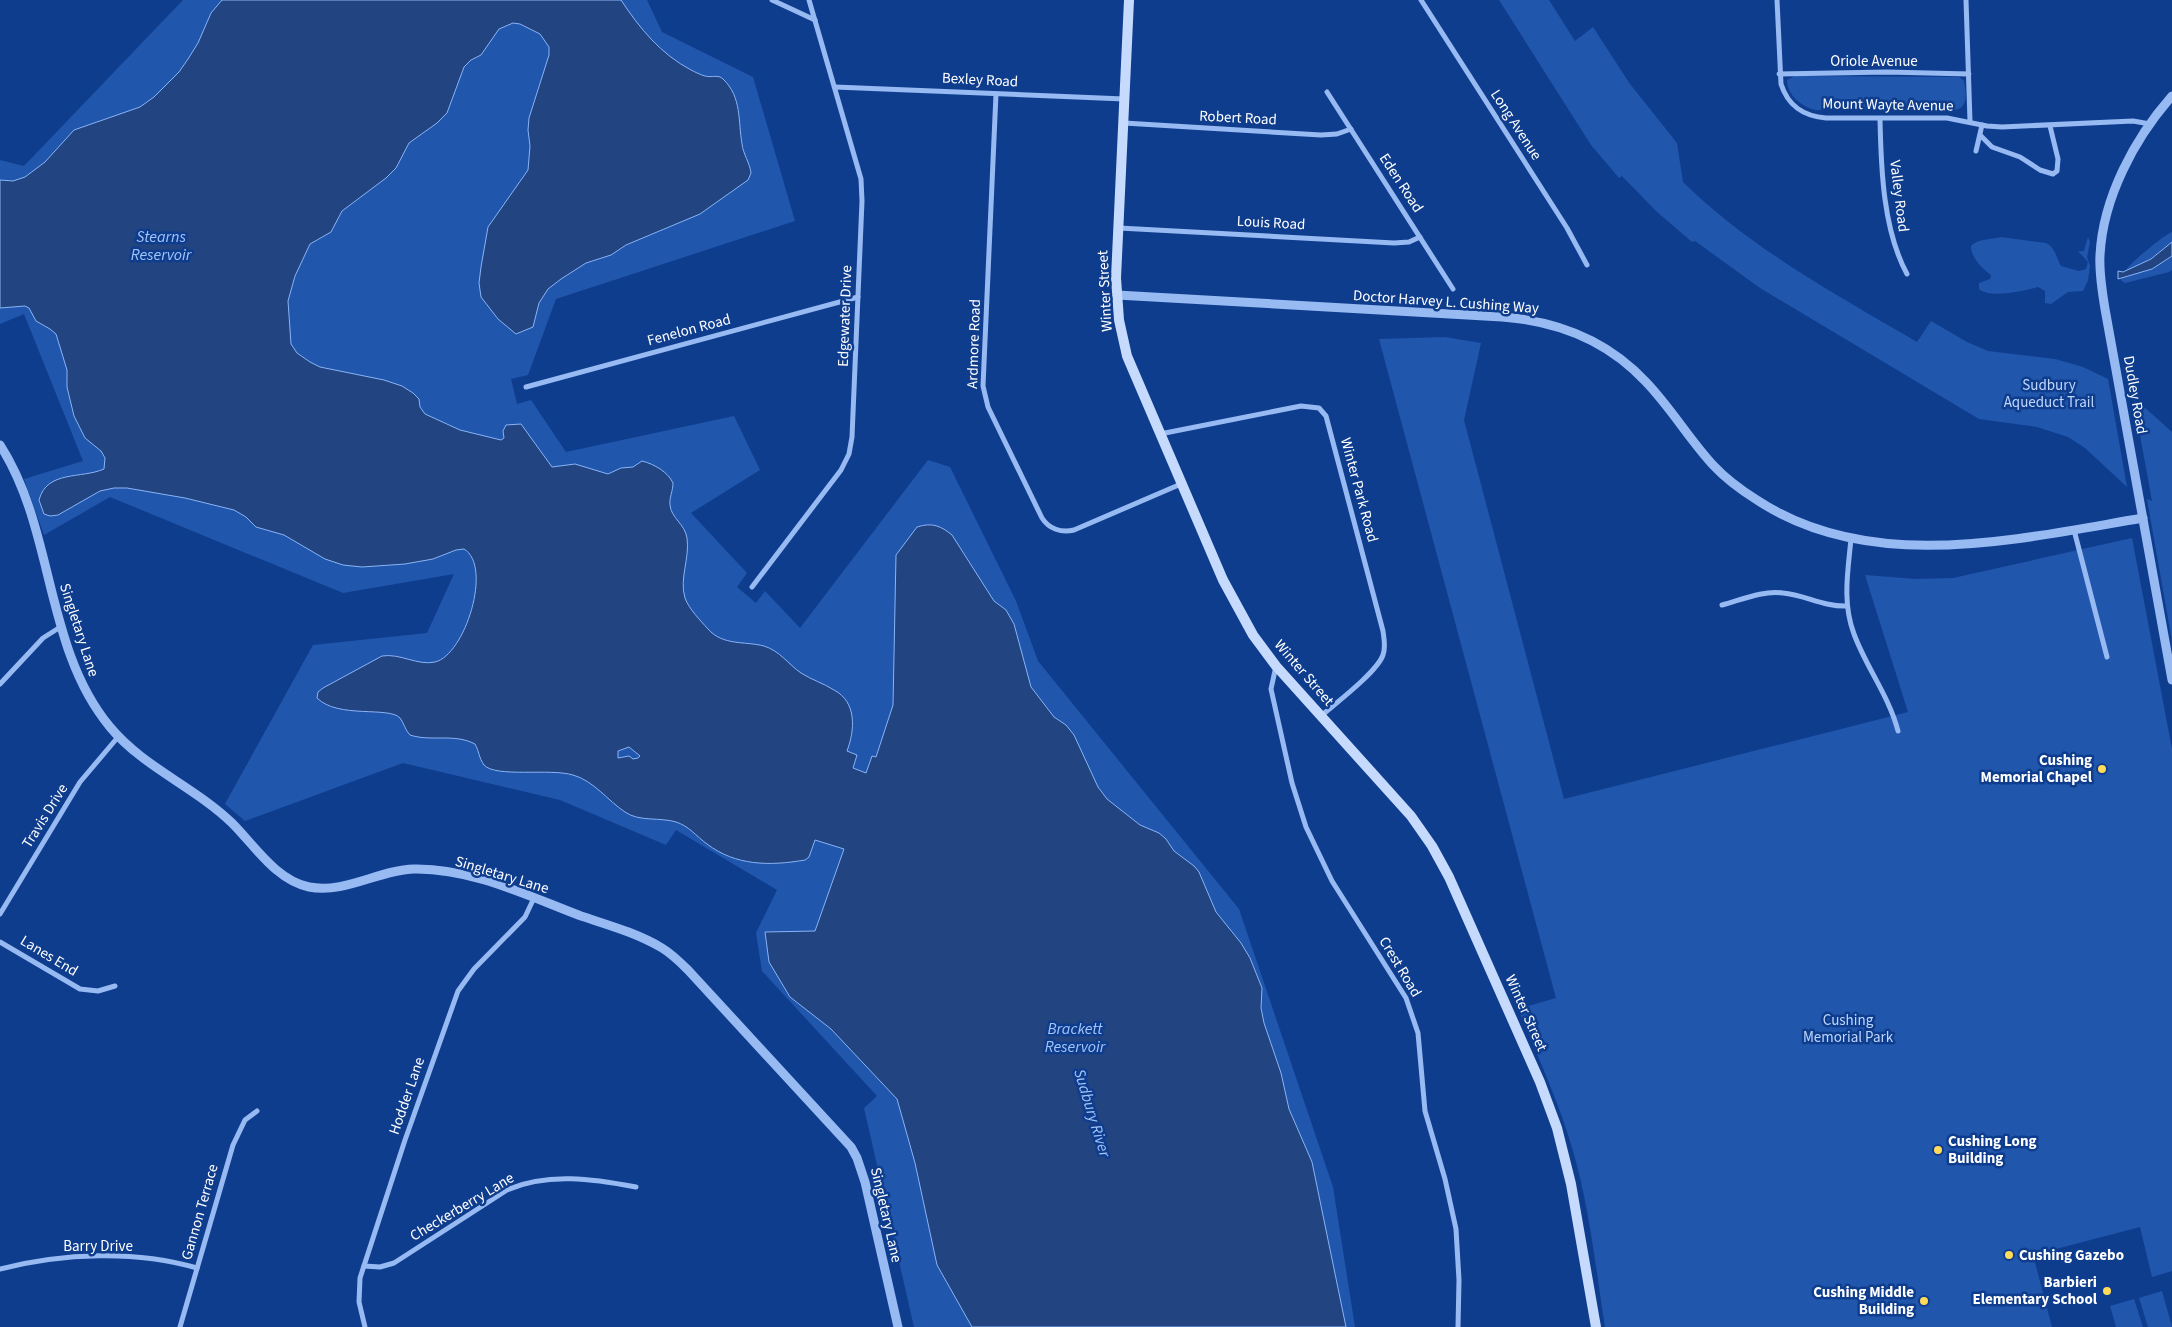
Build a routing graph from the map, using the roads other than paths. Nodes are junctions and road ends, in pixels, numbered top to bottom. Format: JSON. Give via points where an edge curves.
{"nodes":[{"id":1,"x":772,"y":0,"type":"edge"},
{"id":2,"x":809,"y":0,"type":"edge"},
{"id":3,"x":1129,"y":0,"type":"edge"},
{"id":4,"x":1421,"y":0,"type":"edge"},
{"id":5,"x":1777,"y":0,"type":"edge"},
{"id":6,"x":1966,"y":0,"type":"edge"},
{"id":7,"x":815,"y":20,"type":"junction"},
{"id":8,"x":1779,"y":74,"type":"junction"},
{"id":9,"x":1969,"y":74,"type":"junction"},
{"id":10,"x":835,"y":86,"type":"junction"},
{"id":11,"x":1327,"y":92,"type":"dead end"},
{"id":12,"x":996,"y":94,"type":"junction"},
{"id":13,"x":2172,"y":96,"type":"edge"},
{"id":14,"x":1124,"y":100,"type":"junction"},
{"id":15,"x":1880,"y":119,"type":"junction"},
{"id":16,"x":1970,"y":121,"type":"junction"},
{"id":17,"x":1123,"y":123,"type":"junction"},
{"id":18,"x":2150,"y":124,"type":"junction"},
{"id":19,"x":1982,"y":125,"type":"junction"},
{"id":20,"x":2050,"y":126,"type":"junction"},
{"id":21,"x":1351,"y":129,"type":"junction"},
{"id":22,"x":1980,"y":135,"type":"junction"},
{"id":23,"x":1976,"y":150,"type":"dead end"},
{"id":24,"x":1119,"y":228,"type":"junction"},
{"id":25,"x":1420,"y":237,"type":"junction"},
{"id":26,"x":1587,"y":265,"type":"dead end"},
{"id":27,"x":1907,"y":274,"type":"dead end"},
{"id":28,"x":1453,"y":289,"type":"dead end"},
{"id":29,"x":1117,"y":294,"type":"junction"},
{"id":30,"x":858,"y":297,"type":"junction"},
{"id":31,"x":526,"y":387,"type":"dead end"},
{"id":32,"x":1159,"y":434,"type":"junction"},
{"id":33,"x":0,"y":445,"type":"edge"},
{"id":34,"x":1181,"y":484,"type":"junction"},
{"id":35,"x":2143,"y":518,"type":"junction"},
{"id":36,"x":2074,"y":530,"type":"junction"},
{"id":37,"x":1851,"y":538,"type":"junction"},
{"id":38,"x":752,"y":587,"type":"dead end"},
{"id":39,"x":1722,"y":605,"type":"dead end"},
{"id":40,"x":1847,"y":606,"type":"junction"},
{"id":41,"x":62,"y":626,"type":"junction"},
{"id":42,"x":2107,"y":657,"type":"dead end"},
{"id":43,"x":1276,"y":666,"type":"junction"},
{"id":44,"x":2172,"y":680,"type":"edge"},
{"id":45,"x":0,"y":684,"type":"edge"},
{"id":46,"x":1321,"y":716,"type":"junction"},
{"id":47,"x":1898,"y":731,"type":"dead end"},
{"id":48,"x":118,"y":737,"type":"junction"},
{"id":49,"x":534,"y":898,"type":"junction"},
{"id":50,"x":0,"y":914,"type":"edge"},
{"id":51,"x":0,"y":942,"type":"edge"},
{"id":52,"x":116,"y":986,"type":"dead end"},
{"id":53,"x":257,"y":1111,"type":"dead end"},
{"id":54,"x":636,"y":1187,"type":"dead end"},
{"id":55,"x":364,"y":1266,"type":"junction"},
{"id":56,"x":197,"y":1268,"type":"junction"},
{"id":57,"x":0,"y":1269,"type":"edge"},
{"id":58,"x":180,"y":1327,"type":"edge"},
{"id":59,"x":365,"y":1327,"type":"edge"},
{"id":60,"x":898,"y":1327,"type":"edge"},
{"id":61,"x":1458,"y":1327,"type":"edge"},
{"id":62,"x":1596,"y":1327,"type":"edge"}],
"edges":[{"from":1,"to":7,"type":"street"},
{"from":2,"to":7,"type":"street","name":"Edgewater Drive"},
{"from":3,"to":14,"type":"main road","name":"Winter Street"},
{"from":4,"to":26,"type":"street","name":"Long Avenue","via":[[1567,228]]},
{"from":5,"to":8,"type":"street","name":"Mount Wayte Avenue"},
{"from":6,"to":9,"type":"street"},
{"from":7,"to":10,"type":"street","name":"Edgewater Drive"},
{"from":8,"to":9,"type":"street","name":"Oriole Avenue"},
{"from":8,"to":15,"type":"street","name":"Mount Wayte Avenue","via":[[1783,93],[1802,113],[1826,118]]},
{"from":9,"to":16,"type":"street"},
{"from":10,"to":12,"type":"street","name":"Bexley Road"},
{"from":10,"to":30,"type":"street","name":"Edgewater Drive","via":[[861,179]]},
{"from":11,"to":21,"type":"street","name":"Eden Road"},
{"from":12,"to":14,"type":"street","name":"Bexley Road"},
{"from":12,"to":34,"type":"street","name":"Ardmore Road","via":[[983,386],[989,409],[1042,518],[1056,530],[1074,530]]},
{"from":13,"to":18,"type":"street"},
{"from":14,"to":17,"type":"main road","name":"Winter Street"},
{"from":15,"to":16,"type":"street","name":"Mount Wayte Avenue"},
{"from":15,"to":27,"type":"street","name":"Valley Road","via":[[1891,236]]},
{"from":16,"to":19,"type":"street","name":"Mount Wayte Avenue"},
{"from":17,"to":21,"type":"street","name":"Robert Road","via":[[1321,135]]},
{"from":17,"to":24,"type":"main road","name":"Winter Street"},
{"from":18,"to":20,"type":"street","name":"Mount Wayte Avenue"},
{"from":18,"to":35,"type":"street","name":"Dudley Road","via":[[2110,201],[2100,262],[2104,302]]},
{"from":19,"to":20,"type":"street","name":"Mount Wayte Avenue"},
{"from":19,"to":22,"type":"street"},
{"from":20,"to":22,"type":"street","via":[[2058,162],[2057,171],[2053,174],[1992,147]]},
{"from":21,"to":25,"type":"street","name":"Eden Road"},
{"from":22,"to":23,"type":"street"},
{"from":24,"to":25,"type":"street","name":"Louis Road","via":[[1394,243]]},
{"from":24,"to":29,"type":"main road","name":"Winter Street"},
{"from":25,"to":28,"type":"street","name":"Eden Road"},
{"from":29,"to":32,"type":"main road","name":"Winter Street","via":[[1123,343]]},
{"from":29,"to":37,"type":"street","name":"Doctor Harvey L. Cushing Way","via":[[1502,317],[1555,325],[1600,344],[1625,362],[1647,383],[1714,466],[1741,489],[1791,519]]},
{"from":30,"to":31,"type":"street","name":"Fenelon Road"},
{"from":30,"to":38,"type":"street","name":"Edgewater Drive","via":[[849,454],[841,470]]},
{"from":32,"to":34,"type":"main road","name":"Winter Street"},
{"from":32,"to":46,"type":"street","name":"Winter Park Road","via":[[1301,406],[1319,408],[1326,416],[1385,648],[1373,669]]},
{"from":33,"to":41,"type":"street","name":"Singletary Lane","via":[[24,497]]},
{"from":34,"to":43,"type":"main road","name":"Winter Street","via":[[1233,600]]},
{"from":35,"to":36,"type":"street","name":"Doctor Harvey L. Cushing Way"},
{"from":35,"to":44,"type":"street","name":"Dudley Road"},
{"from":36,"to":37,"type":"street","name":"Doctor Harvey L. Cushing Way","via":[[1955,544],[1899,544]]},
{"from":36,"to":42,"type":"street"},
{"from":37,"to":40,"type":"street"},
{"from":39,"to":40,"type":"street","via":[[1777,592]]},
{"from":40,"to":47,"type":"street","via":[[1855,638],[1889,704]]},
{"from":41,"to":45,"type":"street","via":[[43,638]]},
{"from":41,"to":48,"type":"street","name":"Singletary Lane","via":[[80,682]]},
{"from":43,"to":46,"type":"main road","name":"Winter Street"},
{"from":43,"to":61,"type":"street","name":"Crest Road","via":[[1271,689],[1292,783],[1306,826],[1332,881],[1400,987],[1417,1028],[1425,1111],[1448,1187],[1456,1229]]},
{"from":46,"to":62,"type":"main road","name":"Winter Street","via":[[1411,816],[1440,861],[1465,912],[1557,1128],[1574,1197]]},
{"from":48,"to":49,"type":"street","name":"Singletary Lane","via":[[224,816],[266,861],[301,884],[327,888],[388,873],[425,870],[473,877]]},
{"from":48,"to":50,"type":"street","name":"Travis Drive","via":[[80,782]]},
{"from":49,"to":55,"type":"street","name":"Hodder Lane","via":[[525,917],[474,968],[458,991],[404,1140]]},
{"from":49,"to":60,"type":"street","name":"Singletary Lane","via":[[638,936],[670,953],[843,1136],[862,1170]]},
{"from":51,"to":52,"type":"street","name":"Lanes End","via":[[80,989],[98,992]]},
{"from":53,"to":56,"type":"street","name":"Gannon Terrace","via":[[245,1120],[237,1135]]},
{"from":54,"to":55,"type":"street","name":"Checkerberry Lane","via":[[570,1179],[527,1183],[507,1190],[394,1263],[380,1267]]},
{"from":55,"to":59,"type":"street","name":"Hodder Lane","via":[[358,1293]]},
{"from":56,"to":57,"type":"street","name":"Barry Drive","via":[[173,1262],[110,1256],[51,1259]]},
{"from":56,"to":58,"type":"street","name":"Gannon Terrace"}]}
